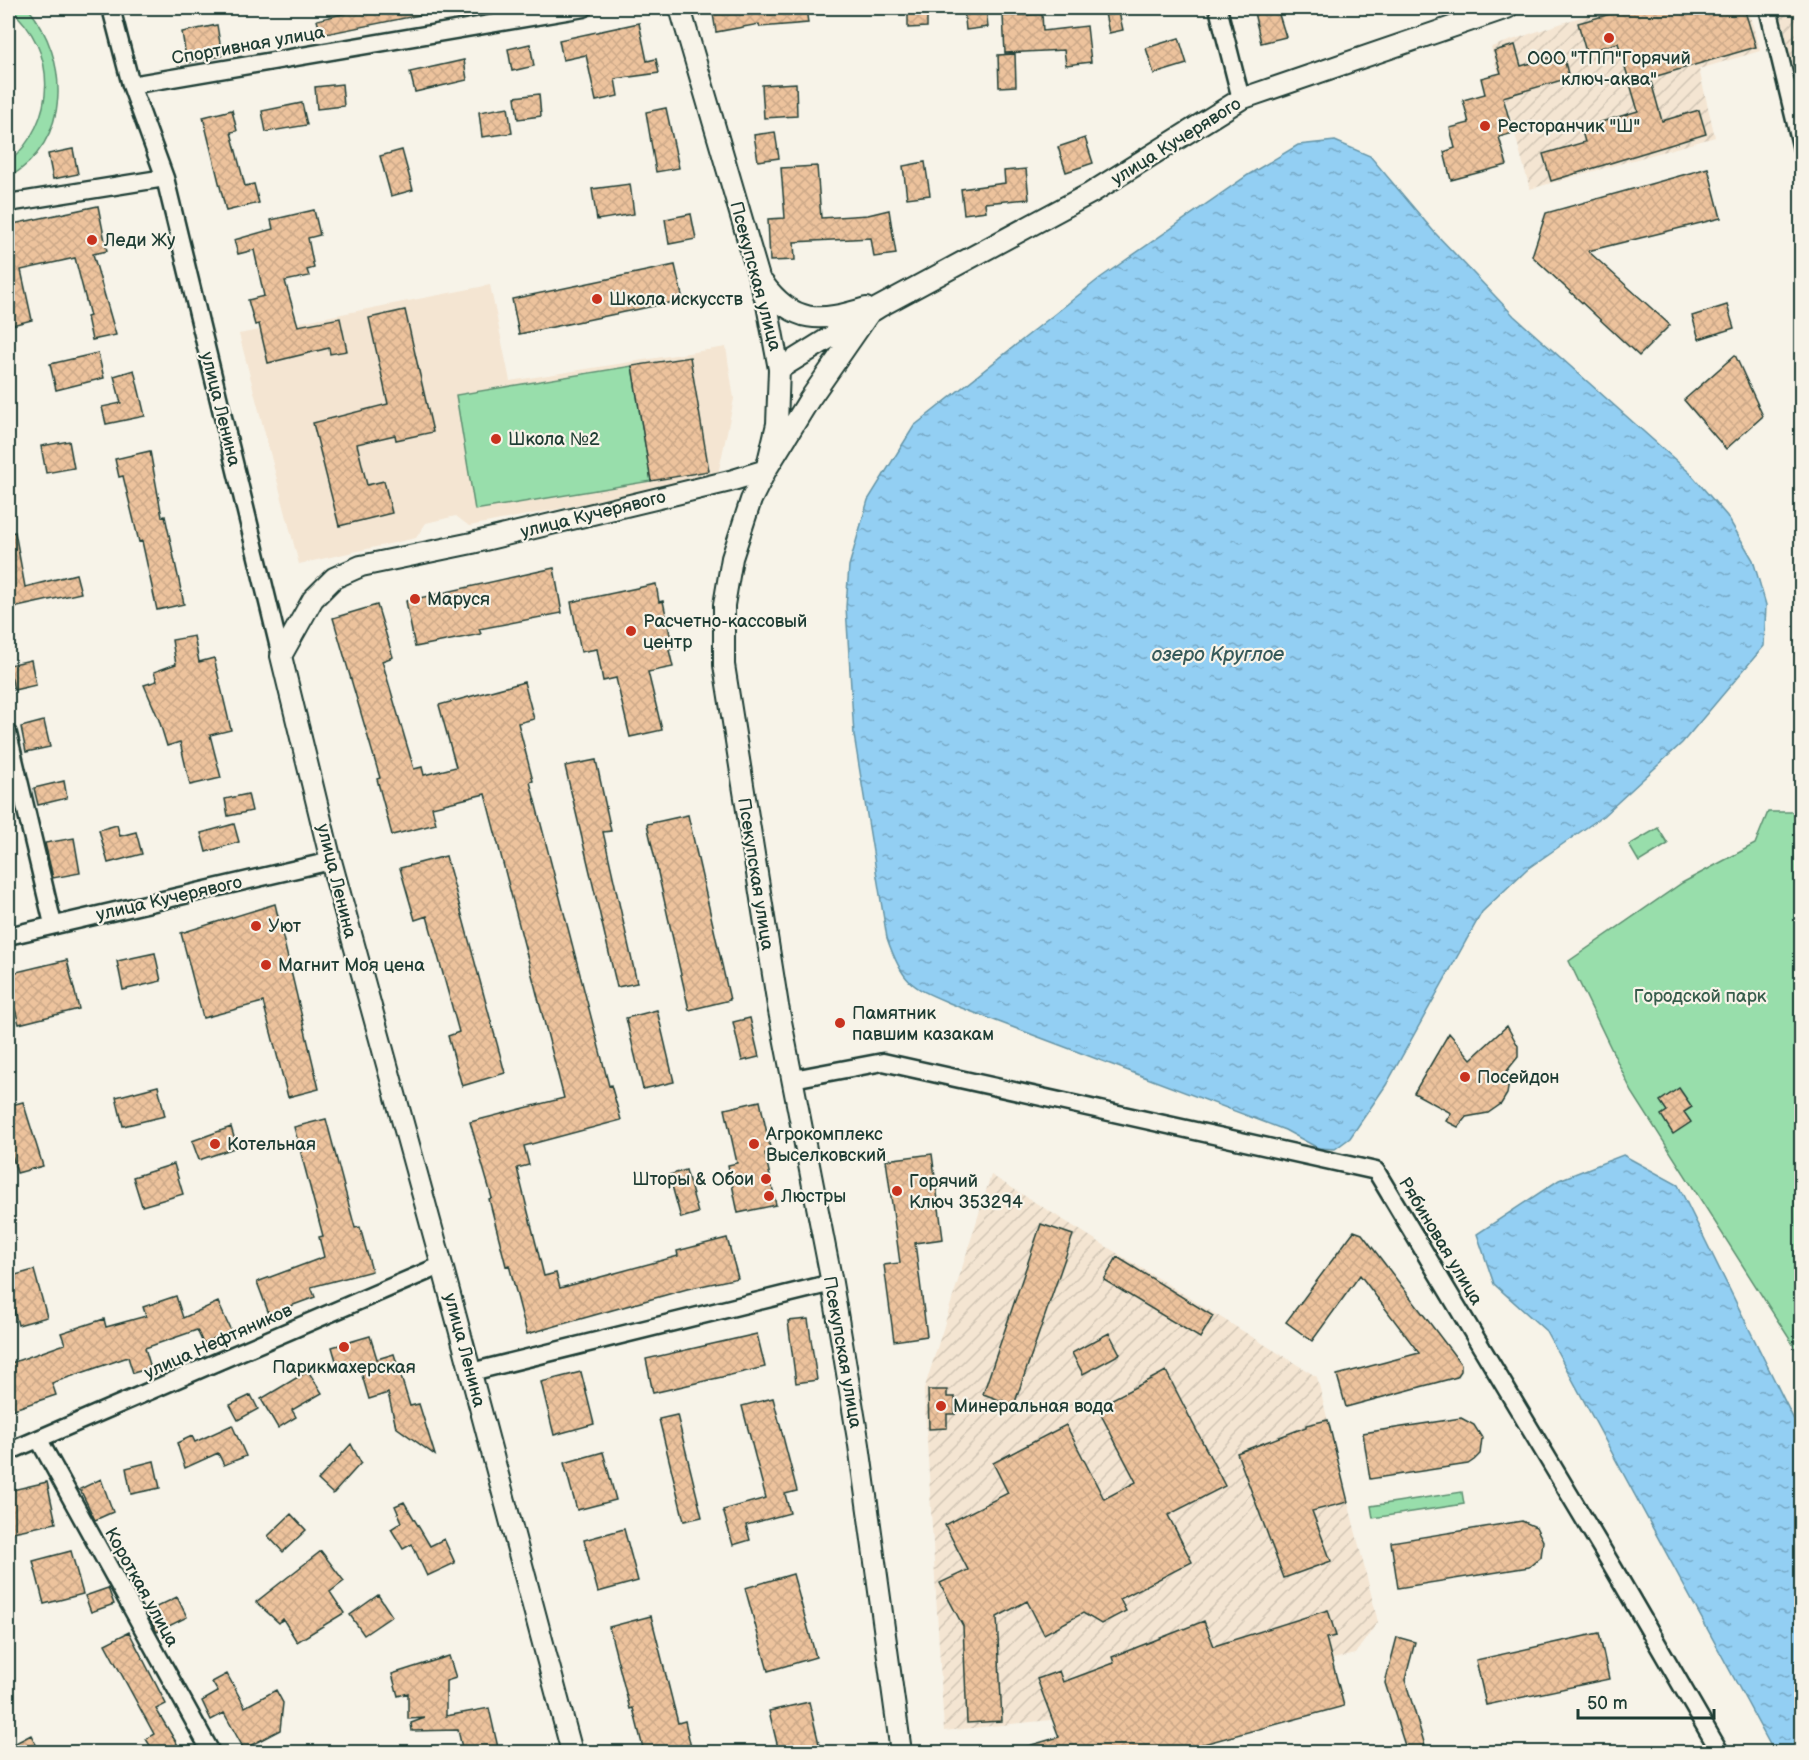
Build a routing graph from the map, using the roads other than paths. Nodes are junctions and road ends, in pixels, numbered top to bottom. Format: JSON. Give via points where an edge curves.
{"nodes":[{"id":1,"x":111,"y":8,"type":"edge"},
{"id":2,"x":584,"y":8,"type":"edge"},
{"id":3,"x":680,"y":8,"type":"edge"},
{"id":4,"x":1218,"y":8,"type":"edge"},
{"id":5,"x":1768,"y":8,"type":"edge"},
{"id":6,"x":1495,"y":10,"type":"edge"},
{"id":7,"x":131,"y":85,"type":"junction"},
{"id":8,"x":1241,"y":99,"type":"junction"},
{"id":9,"x":1802,"y":149,"type":"edge"},
{"id":10,"x":165,"y":178,"type":"junction"},
{"id":11,"x":8,"y":202,"type":"edge"},
{"id":12,"x":759,"y":277,"type":"junction"},
{"id":13,"x":895,"y":299,"type":"junction"},
{"id":14,"x":868,"y":315,"type":"junction"},
{"id":15,"x":778,"y":369,"type":"junction"},
{"id":16,"x":766,"y":470,"type":"junction"},
{"id":17,"x":281,"y":656,"type":"junction"},
{"id":18,"x":8,"y":734,"type":"edge"},
{"id":19,"x":331,"y":861,"type":"junction"},
{"id":20,"x":53,"y":924,"type":"junction"},
{"id":21,"x":8,"y":936,"type":"edge"},
{"id":22,"x":793,"y":1079,"type":"junction"},
{"id":23,"x":442,"y":1265,"type":"junction"},
{"id":24,"x":832,"y":1283,"type":"junction"},
{"id":25,"x":471,"y":1372,"type":"junction"},
{"id":26,"x":39,"y":1440,"type":"junction"},
{"id":27,"x":8,"y":1452,"type":"edge"},
{"id":28,"x":211,"y":1752,"type":"edge"},
{"id":29,"x":572,"y":1752,"type":"edge"},
{"id":30,"x":901,"y":1752,"type":"edge"},
{"id":31,"x":1720,"y":1752,"type":"edge"}],
"edges":[{"from":1,"to":7,"type":"street","name":"улица Ленина"},
{"from":2,"to":7,"type":"street","name":"Спортивная улица"},
{"from":3,"to":12,"type":"street","name":"Псекупская улица"},
{"from":4,"to":8,"type":"street"},
{"from":5,"to":9,"type":"street"},
{"from":6,"to":8,"type":"street","name":"улица Кучерявого"},
{"from":7,"to":10,"type":"street","name":"улица Ленина"},
{"from":8,"to":13,"type":"street","name":"улица Кучерявого","via":[[1091,193]]},
{"from":10,"to":11,"type":"street"},
{"from":10,"to":17,"type":"street","name":"улица Ленина"},
{"from":12,"to":13,"type":"street","name":"улица Кучерявого","via":[[779,302],[803,316],[843,315]]},
{"from":12,"to":15,"type":"street","name":"Псекупская улица","via":[[772,325]]},
{"from":13,"to":14,"type":"street","name":"улица Кучерявого"},
{"from":14,"to":15,"type":"street","name":"улица Кучерявого"},
{"from":14,"to":16,"type":"street","name":"улица Кучерявого"},
{"from":15,"to":16,"type":"street","name":"Псекупская улица","via":[[777,424]]},
{"from":16,"to":17,"type":"street","name":"улица Кучерявого","via":[[472,543],[361,566],[334,578],[313,598]]},
{"from":16,"to":22,"type":"street","name":"Псекупская улица","via":[[737,537],[730,568],[724,605],[724,665]]},
{"from":17,"to":19,"type":"street","name":"улица Ленина"},
{"from":18,"to":20,"type":"street"},
{"from":19,"to":20,"type":"street","name":"улица Кучерявого"},
{"from":19,"to":23,"type":"street","name":"улица Ленина"},
{"from":20,"to":21,"type":"street","name":"улица Кучерявого"},
{"from":22,"to":24,"type":"street","name":"Псекупская улица"},
{"from":22,"to":31,"type":"street","name":"Рябиновая улица","via":[[883,1062],[1376,1171]]},
{"from":23,"to":25,"type":"street","name":"улица Ленина"},
{"from":23,"to":26,"type":"street","name":"улица Нефтяников"},
{"from":24,"to":25,"type":"street"},
{"from":24,"to":30,"type":"street","name":"Псекупская улица","via":[[860,1445]]},
{"from":25,"to":29,"type":"street","name":"улица Ленина"},
{"from":26,"to":27,"type":"street","name":"улица Нефтяников"},
{"from":26,"to":28,"type":"street","name":"Короткая улица"}]}
